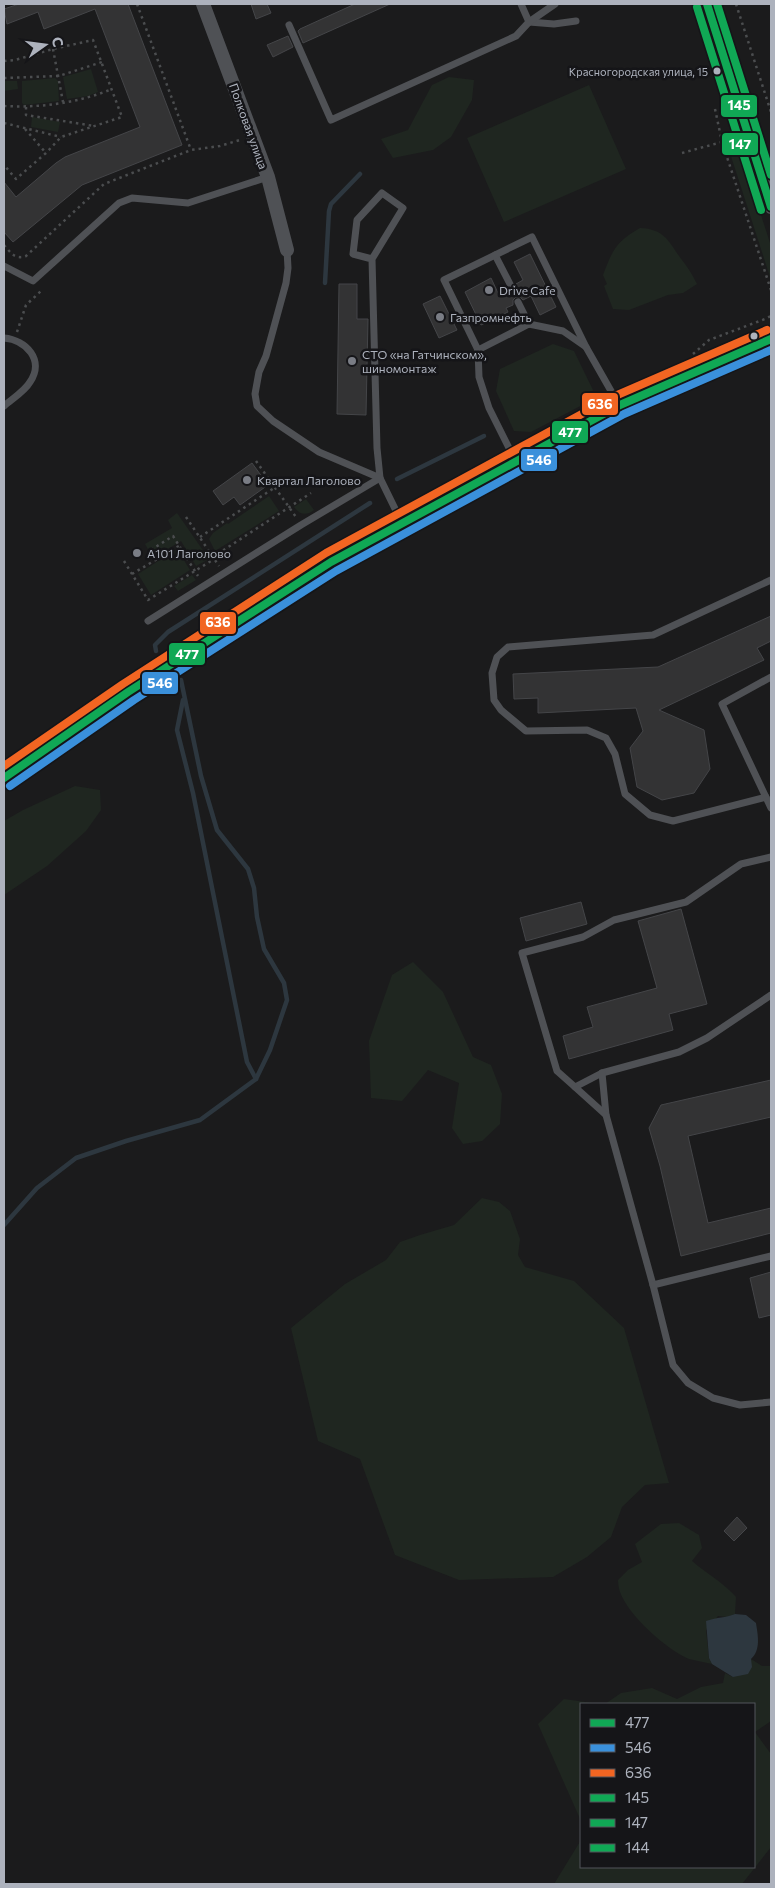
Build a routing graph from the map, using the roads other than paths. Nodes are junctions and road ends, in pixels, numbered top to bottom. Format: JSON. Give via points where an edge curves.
{"nodes":[{"id":1,"x":203,"y":4,"type":"edge"},
{"id":2,"x":521,"y":4,"type":"edge"},
{"id":3,"x":555,"y":4,"type":"edge"},
{"id":4,"x":707,"y":4,"type":"edge"},
{"id":5,"x":576,"y":21,"type":"dead end"},
{"id":6,"x":529,"y":22,"type":"junction"},
{"id":7,"x":289,"y":25,"type":"dead end"},
{"id":8,"x":268,"y":176,"type":"junction"},
{"id":9,"x":771,"y":207,"type":"edge"},
{"id":10,"x":287,"y":250,"type":"joint"},
{"id":11,"x":495,"y":255,"type":"junction"},
{"id":12,"x":372,"y":259,"type":"junction"},
{"id":13,"x":4,"y":266,"type":"edge"},
{"id":14,"x":511,"y":286,"type":"dead end"},
{"id":15,"x":518,"y":302,"type":"dead end"},
{"id":16,"x":529,"y":324,"type":"junction"},
{"id":17,"x":4,"y":338,"type":"edge"},
{"id":18,"x":771,"y":340,"type":"edge"},
{"id":19,"x":586,"y":347,"type":"junction"},
{"id":20,"x":478,"y":350,"type":"junction"},
{"id":21,"x":620,"y":405,"type":"junction"},
{"id":22,"x":4,"y":406,"type":"edge"},
{"id":23,"x":516,"y":461,"type":"junction"},
{"id":24,"x":380,"y":478,"type":"junction"},
{"id":25,"x":402,"y":523,"type":"junction"},
{"id":26,"x":771,"y":580,"type":"edge"},
{"id":27,"x":148,"y":621,"type":"dead end"},
{"id":28,"x":771,"y":677,"type":"edge"},
{"id":29,"x":4,"y":778,"type":"edge"},
{"id":30,"x":766,"y":797,"type":"junction"},
{"id":31,"x":771,"y":808,"type":"edge"},
{"id":32,"x":771,"y":857,"type":"edge"},
{"id":33,"x":771,"y":995,"type":"edge"},
{"id":34,"x":602,"y":1073,"type":"junction"},
{"id":35,"x":575,"y":1087,"type":"junction"},
{"id":36,"x":606,"y":1115,"type":"junction"},
{"id":37,"x":771,"y":1256,"type":"edge"},
{"id":38,"x":653,"y":1285,"type":"junction"},
{"id":39,"x":771,"y":1402,"type":"edge"}],
"edges":[{"from":1,"to":8,"type":"street","name":"Полковая улица"},
{"from":2,"to":6,"type":"lane"},
{"from":3,"to":6,"type":"lane"},
{"from":4,"to":9,"type":"street"},
{"from":5,"to":6,"type":"lane","via":[[554,24]]},
{"from":6,"to":7,"type":"lane","via":[[516,36],[331,120]]},
{"from":8,"to":10,"type":"street","name":"Полковая улица"},
{"from":8,"to":13,"type":"lane","via":[[188,203],[132,198],[119,203],[33,282]]},
{"from":10,"to":24,"type":"lane","via":[[286,283],[266,356],[258,372],[257,406],[319,452]]},
{"from":11,"to":14,"type":"lane"},
{"from":11,"to":19,"type":"lane","via":[[532,236]]},
{"from":11,"to":20,"type":"lane","via":[[444,280]]},
{"from":12,"to":12,"type":"lane","via":[[353,254],[357,220],[382,193],[404,208]]},
{"from":12,"to":24,"type":"lane"},
{"from":15,"to":16,"type":"lane"},
{"from":16,"to":19,"type":"lane","via":[[563,331]]},
{"from":16,"to":20,"type":"lane"},
{"from":17,"to":22,"type":"lane","via":[[24,344],[35,364],[30,384]]},
{"from":18,"to":21,"type":"main road"},
{"from":19,"to":21,"type":"lane"},
{"from":20,"to":23,"type":"lane","via":[[479,377],[489,408]]},
{"from":21,"to":23,"type":"main road"},
{"from":23,"to":25,"type":"main road"},
{"from":24,"to":25,"type":"lane"},
{"from":24,"to":27,"type":"lane"},
{"from":25,"to":29,"type":"main road","via":[[331,562],[233,624]]},
{"from":26,"to":30,"type":"lane","via":[[653,635],[508,647],[497,657],[492,673],[494,700],[526,731],[587,730],[606,738],[615,754],[625,794],[650,815],[673,821]]},
{"from":28,"to":30,"type":"lane","via":[[722,704]]},
{"from":30,"to":31,"type":"lane"},
{"from":32,"to":35,"type":"lane","via":[[740,864],[686,902],[614,920],[583,937],[522,953],[557,1071]]},
{"from":33,"to":34,"type":"lane","via":[[707,1038],[678,1052]]},
{"from":34,"to":35,"type":"lane"},
{"from":34,"to":36,"type":"lane"},
{"from":35,"to":36,"type":"lane"},
{"from":36,"to":38,"type":"lane"},
{"from":37,"to":38,"type":"lane"},
{"from":38,"to":39,"type":"lane","via":[[673,1364],[688,1383],[713,1398],[740,1405]]}]}
